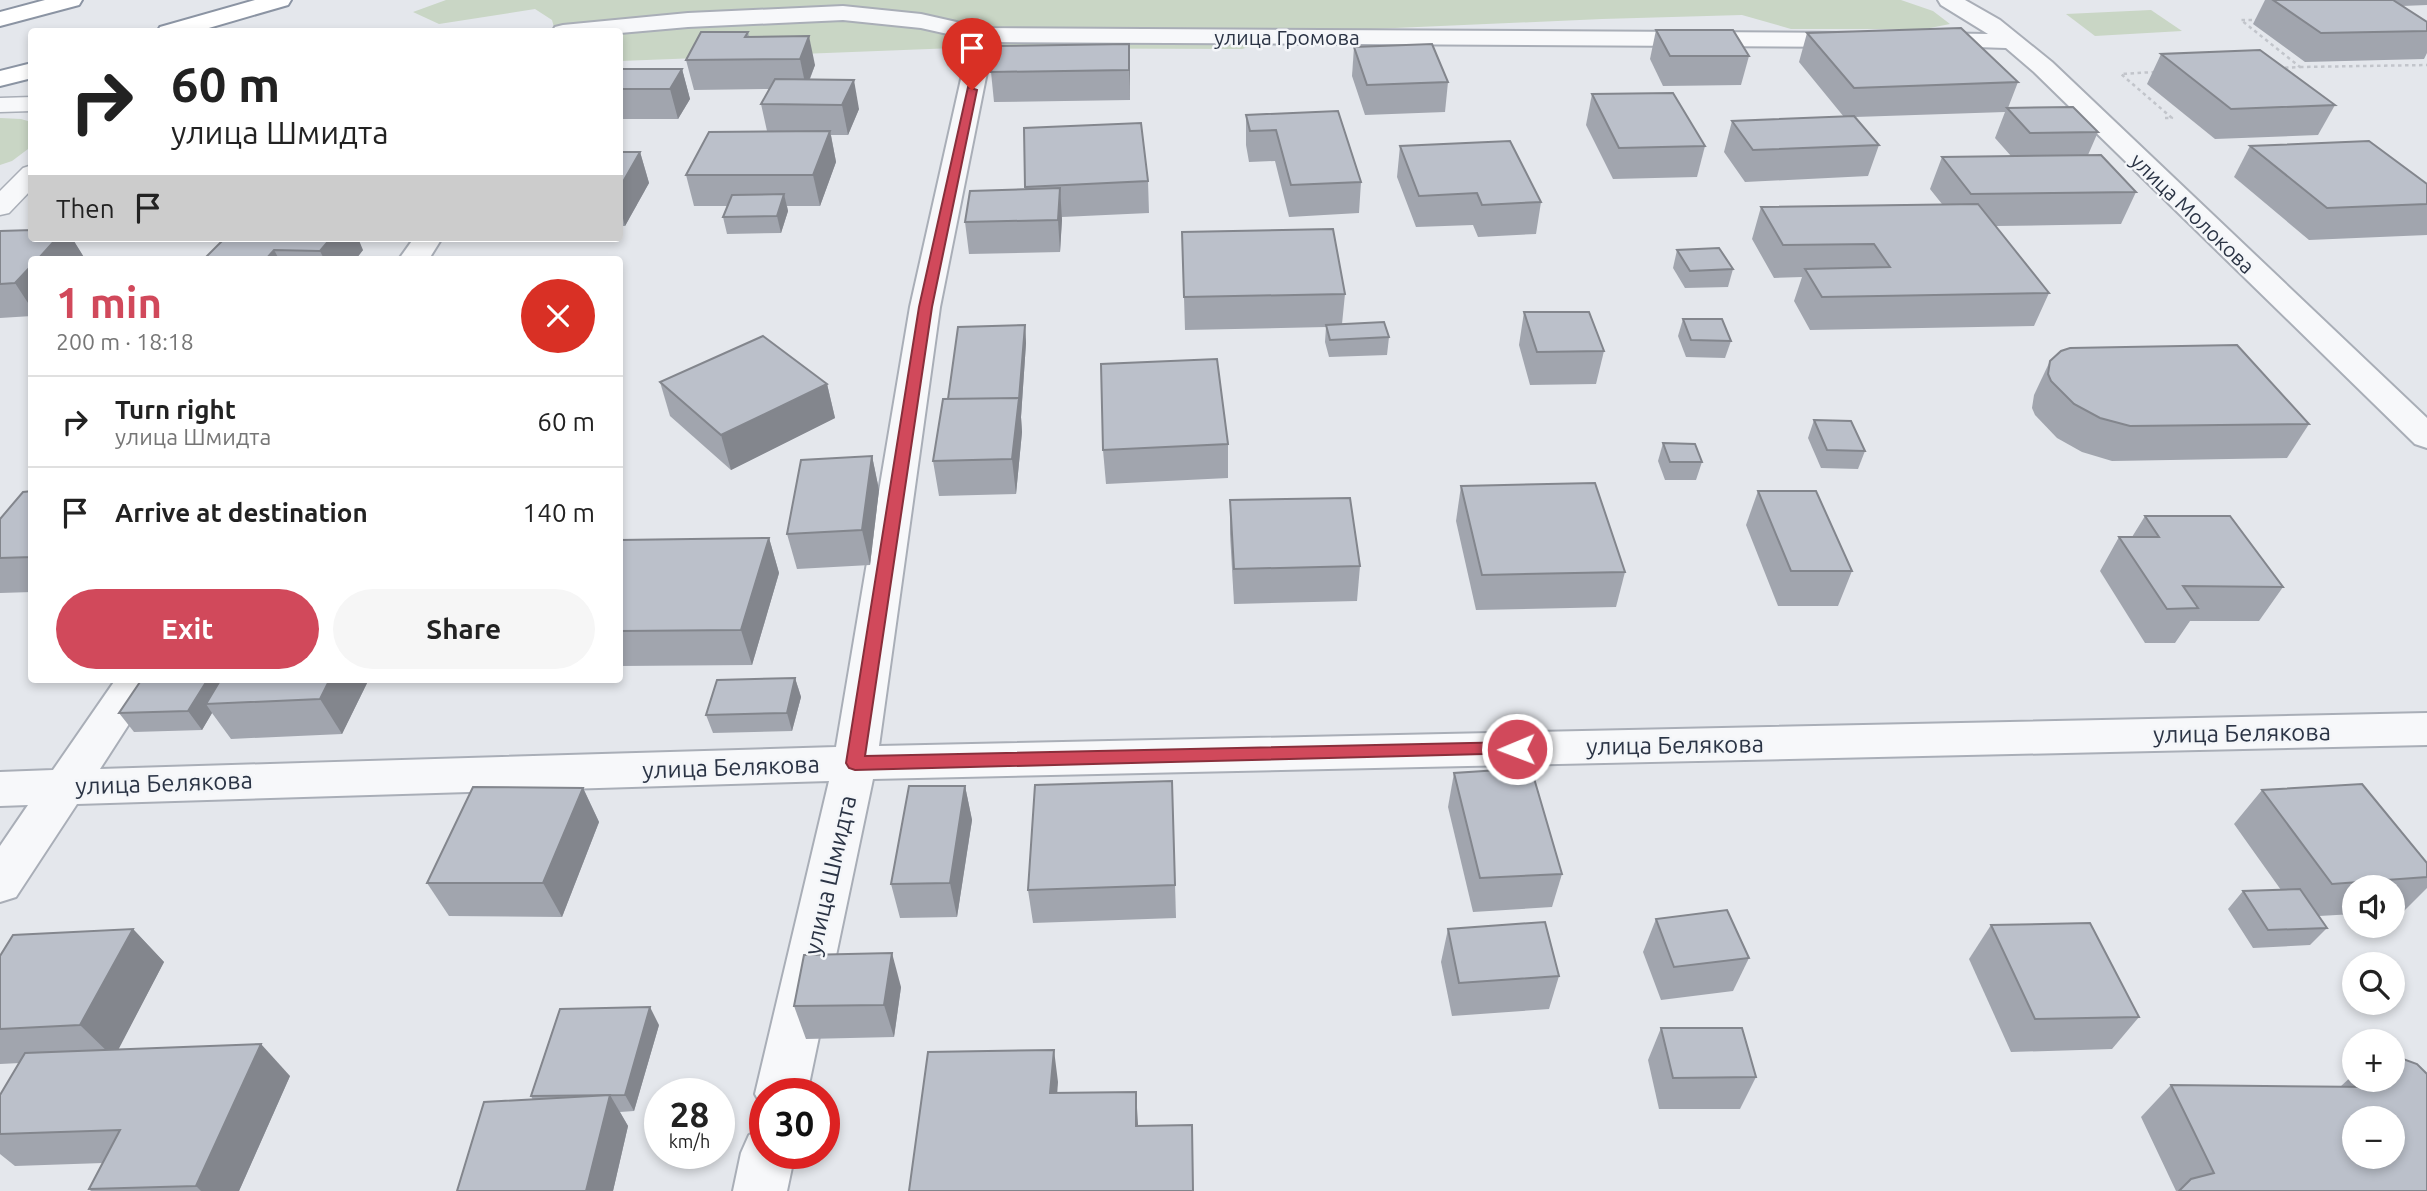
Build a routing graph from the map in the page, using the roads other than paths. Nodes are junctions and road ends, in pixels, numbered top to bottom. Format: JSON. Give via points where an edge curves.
{"nodes":[{"id":1,"x":71,"y":0,"type":"edge"},
{"id":2,"x":280,"y":0,"type":"edge"},
{"id":3,"x":1949,"y":0,"type":"edge"},
{"id":4,"x":234,"y":13,"type":"junction"},
{"id":5,"x":0,"y":19,"type":"edge"},
{"id":6,"x":182,"y":28,"type":"edge"},
{"id":7,"x":202,"y":28,"type":"edge"},
{"id":8,"x":598,"y":28,"type":"edge"},
{"id":9,"x":983,"y":35,"type":"junction"},
{"id":10,"x":1873,"y":40,"type":"edge"},
{"id":11,"x":1901,"y":40,"type":"edge"},
{"id":12,"x":2012,"y":41,"type":"junction"},
{"id":13,"x":28,"y":71,"type":"edge"},
{"id":14,"x":0,"y":79,"type":"edge"},
{"id":15,"x":28,"y":104,"type":"edge"},
{"id":16,"x":0,"y":105,"type":"edge"},
{"id":17,"x":28,"y":177,"type":"edge"},
{"id":18,"x":0,"y":207,"type":"edge"},
{"id":19,"x":2427,"y":438,"type":"edge"},
{"id":20,"x":135,"y":683,"type":"edge"},
{"id":21,"x":2427,"y":729,"type":"edge"},
{"id":22,"x":855,"y":763,"type":"junction"},
{"id":23,"x":67,"y":786,"type":"junction"},
{"id":24,"x":0,"y":789,"type":"edge"},
{"id":25,"x":0,"y":883,"type":"edge"},
{"id":26,"x":785,"y":1078,"type":"edge"},
{"id":27,"x":765,"y":1169,"type":"edge"},
{"id":28,"x":760,"y":1191,"type":"edge"}],
"edges":[{"from":1,"to":5,"type":"highway"},
{"from":2,"to":4,"type":"highway"},
{"from":3,"to":12,"type":"street","name":"улица Молокова"},
{"from":4,"to":6,"type":"highway"},
{"from":4,"to":7,"type":"lane"},
{"from":8,"to":9,"type":"street","name":"улица Громова","via":[[843,13],[922,21]]},
{"from":9,"to":10,"type":"street","name":"улица Громова"},
{"from":9,"to":22,"type":"street","name":"улица Шмидта","via":[[925,307]]},
{"from":11,"to":12,"type":"street"},
{"from":12,"to":19,"type":"street","name":"улица Молокова"},
{"from":13,"to":14,"type":"highway"},
{"from":15,"to":16,"type":"lane"},
{"from":17,"to":18,"type":"lane"},
{"from":20,"to":23,"type":"street"},
{"from":21,"to":22,"type":"street","name":"улица Белякова"},
{"from":22,"to":23,"type":"street","name":"улица Белякова"},
{"from":22,"to":26,"type":"street","name":"улица Шмидта"},
{"from":23,"to":24,"type":"street","name":"улица Белякова"},
{"from":23,"to":25,"type":"street"},
{"from":27,"to":28,"type":"street"}]}
